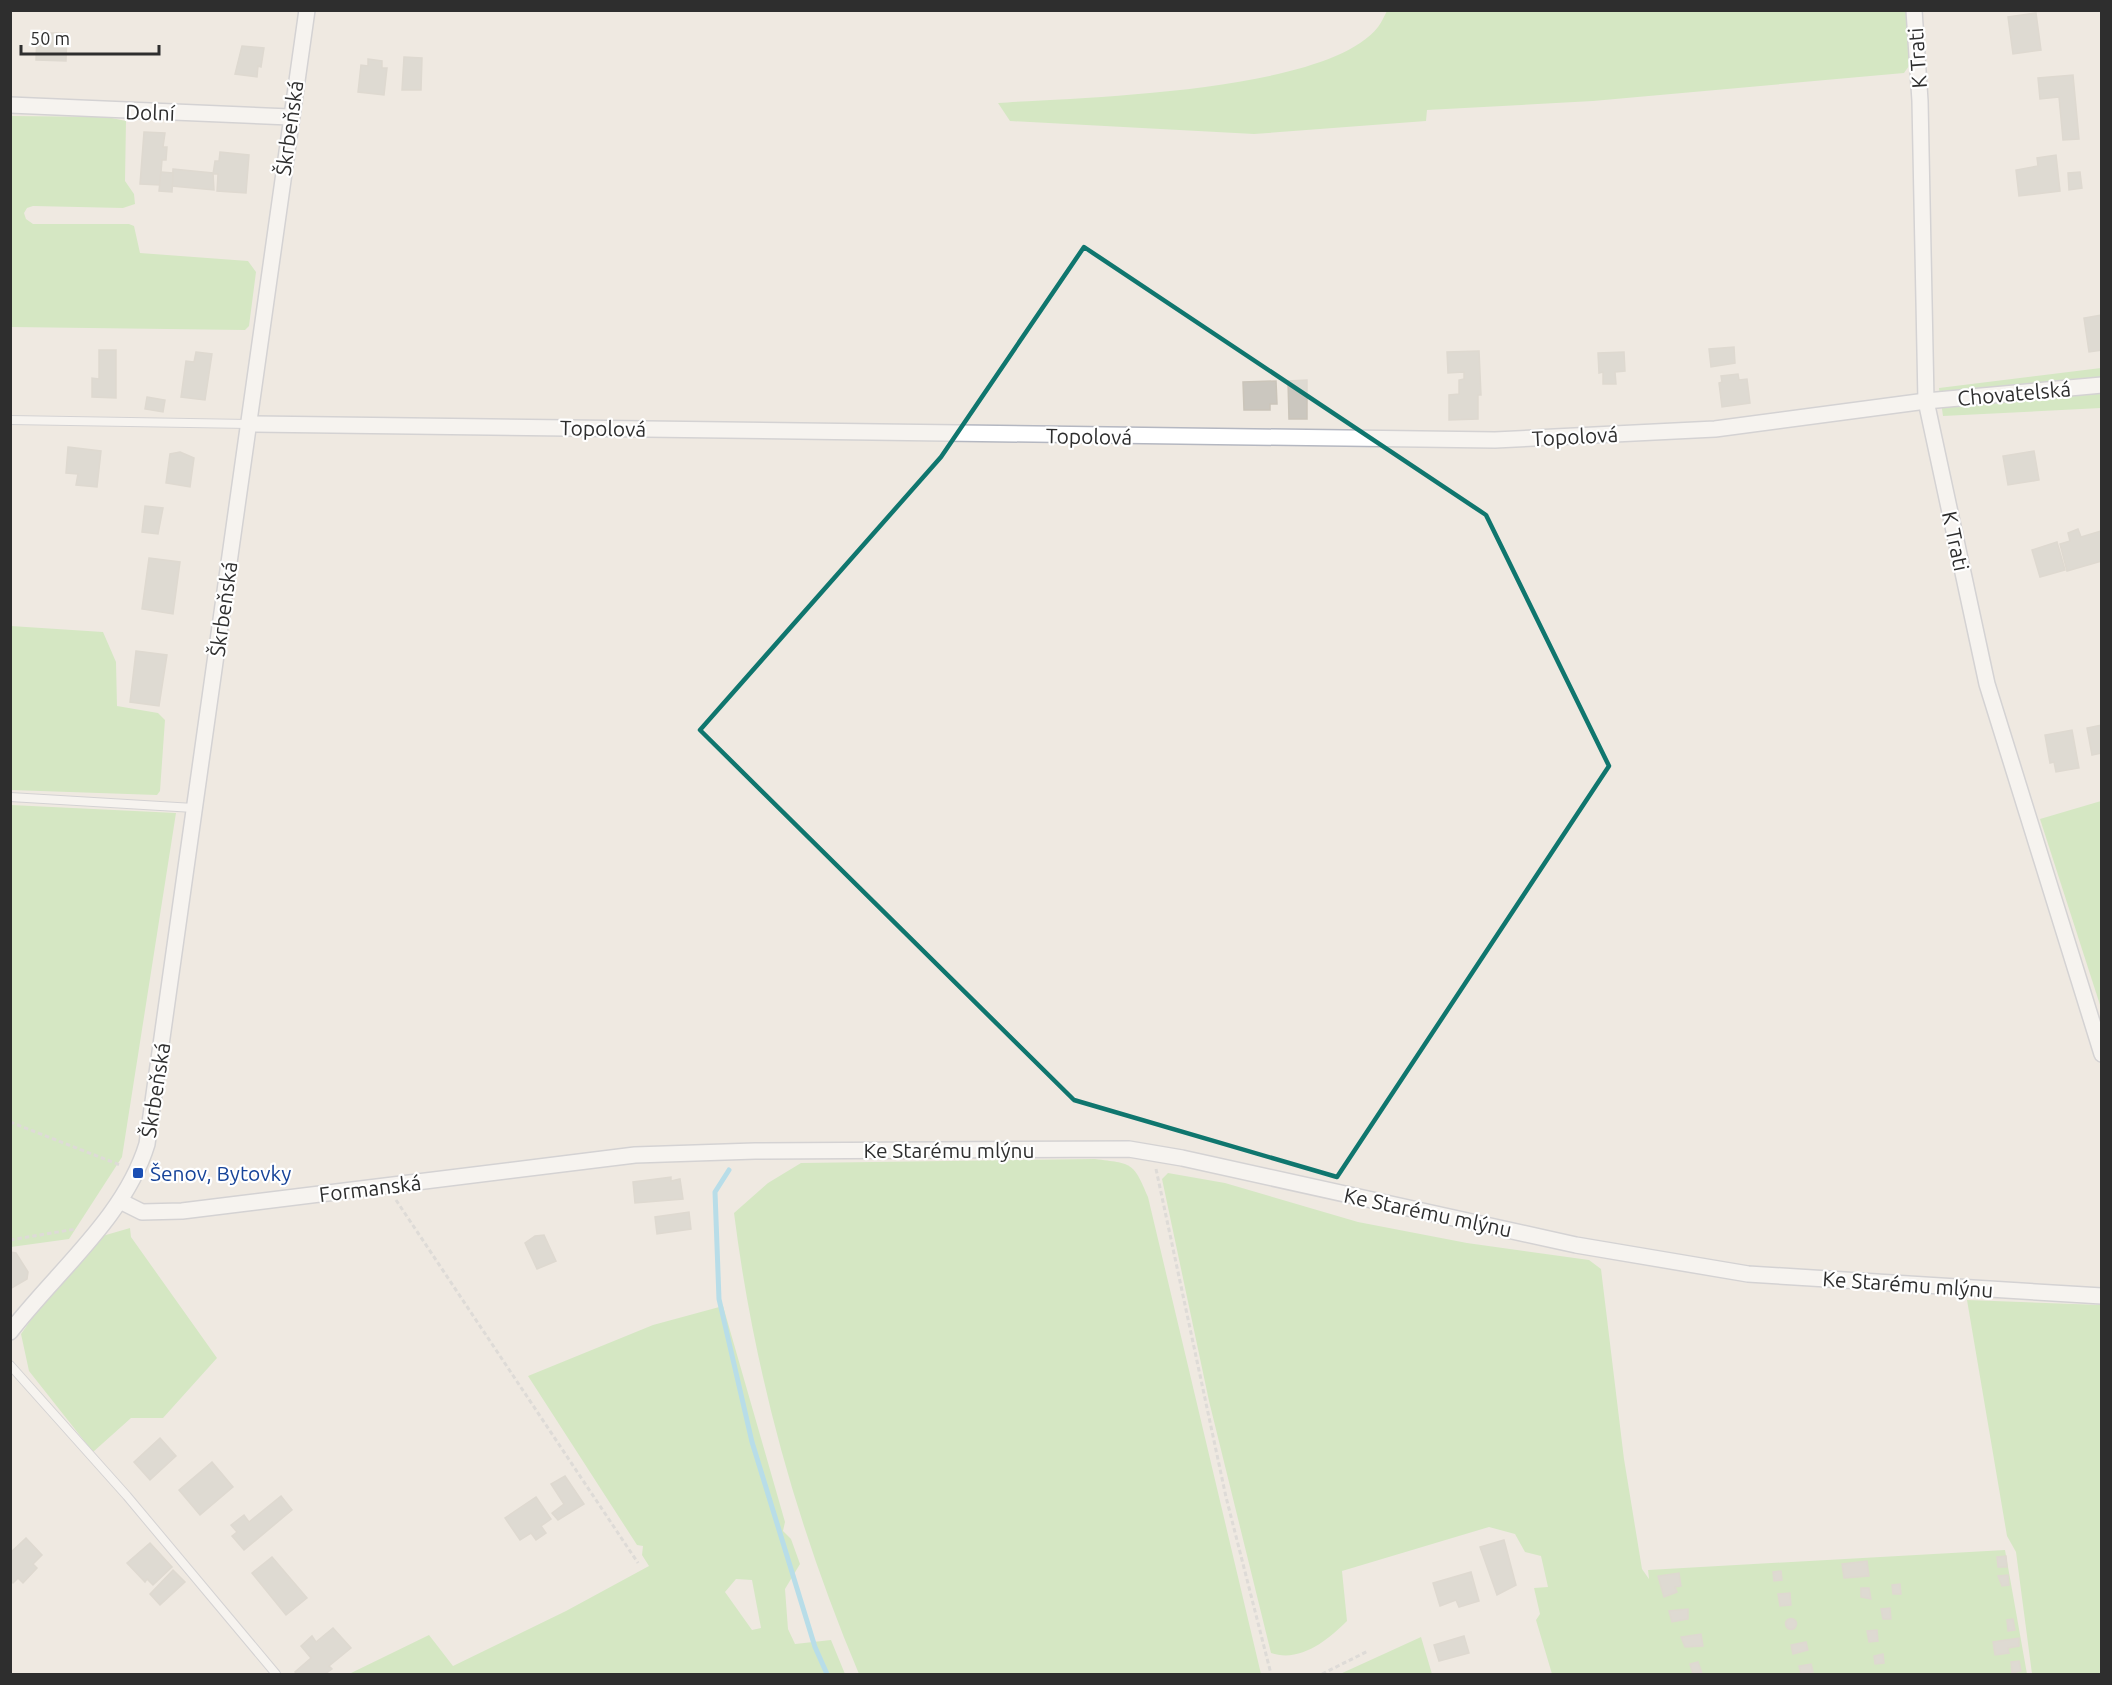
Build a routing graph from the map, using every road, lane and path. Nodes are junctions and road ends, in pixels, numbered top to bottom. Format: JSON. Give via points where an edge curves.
{"nodes":[{"id":1,"x":307,"y":10,"type":"edge"},
{"id":2,"x":1914,"y":10,"type":"edge"},
{"id":3,"x":10,"y":105,"type":"edge"},
{"id":4,"x":290,"y":117,"type":"junction"},
{"id":5,"x":2102,"y":386,"type":"edge"},
{"id":6,"x":1926,"y":401,"type":"junction"},
{"id":7,"x":10,"y":420,"type":"edge"},
{"id":8,"x":249,"y":424,"type":"junction"},
{"id":9,"x":10,"y":797,"type":"edge"},
{"id":10,"x":194,"y":808,"type":"junction"},
{"id":11,"x":2102,"y":1054,"type":"edge"},
{"id":12,"x":10,"y":1122,"type":"edge"},
{"id":13,"x":755,"y":1151,"type":"joint"},
{"id":14,"x":1153,"y":1153,"type":"junction"},
{"id":15,"x":138,"y":1173,"type":"junction"},
{"id":16,"x":387,"y":1186,"type":"junction"},
{"id":17,"x":120,"y":1201,"type":"junction"},
{"id":18,"x":101,"y":1225,"type":"junction"},
{"id":19,"x":10,"y":1240,"type":"edge"},
{"id":20,"x":2102,"y":1296,"type":"edge"},
{"id":21,"x":10,"y":1332,"type":"edge"},
{"id":22,"x":10,"y":1365,"type":"edge"},
{"id":23,"x":638,"y":1563,"type":"dead end"},
{"id":24,"x":1368,"y":1651,"type":"dead end"},
{"id":25,"x":276,"y":1674,"type":"edge"},
{"id":26,"x":1272,"y":1674,"type":"edge"},
{"id":27,"x":1322,"y":1674,"type":"edge"}],
"edges":[{"from":1,"to":4,"type":"street","name":"Škrbeňská"},
{"from":2,"to":6,"type":"street","name":"K Trati","via":[[1920,101]]},
{"from":3,"to":4,"type":"street","name":"Dolní"},
{"from":4,"to":8,"type":"street","name":"Škrbeňská"},
{"from":5,"to":6,"type":"street","name":"Chovatelská"},
{"from":6,"to":8,"type":"street","name":"Topolová","via":[[1715,429],[1495,440]]},
{"from":6,"to":11,"type":"street","name":"K Trati","via":[[1987,684]]},
{"from":7,"to":8,"type":"lane"},
{"from":8,"to":10,"type":"street","name":"Škrbeňská"},
{"from":9,"to":10,"type":"lane"},
{"from":10,"to":15,"type":"street","name":"Škrbeňská","via":[[153,1114]]},
{"from":12,"to":15,"type":"path"},
{"from":13,"to":14,"type":"street","name":"Ke Starému mlýnu","via":[[1129,1149]]},
{"from":13,"to":16,"type":"street","name":"Formanská","via":[[635,1155]]},
{"from":14,"to":20,"type":"street","name":"Ke Starému mlýnu","via":[[1576,1245],[1749,1274]]},
{"from":14,"to":26,"type":"path","via":[[1226,1497]]},
{"from":15,"to":17,"type":"street","name":"Škrbeňská"},
{"from":16,"to":17,"type":"street","name":"Formanská","via":[[182,1211],[142,1212]]},
{"from":16,"to":23,"type":"path"},
{"from":17,"to":18,"type":"street"},
{"from":18,"to":19,"type":"path"},
{"from":18,"to":21,"type":"street"},
{"from":22,"to":25,"type":"lane","via":[[127,1496]]},
{"from":24,"to":27,"type":"path"}]}
